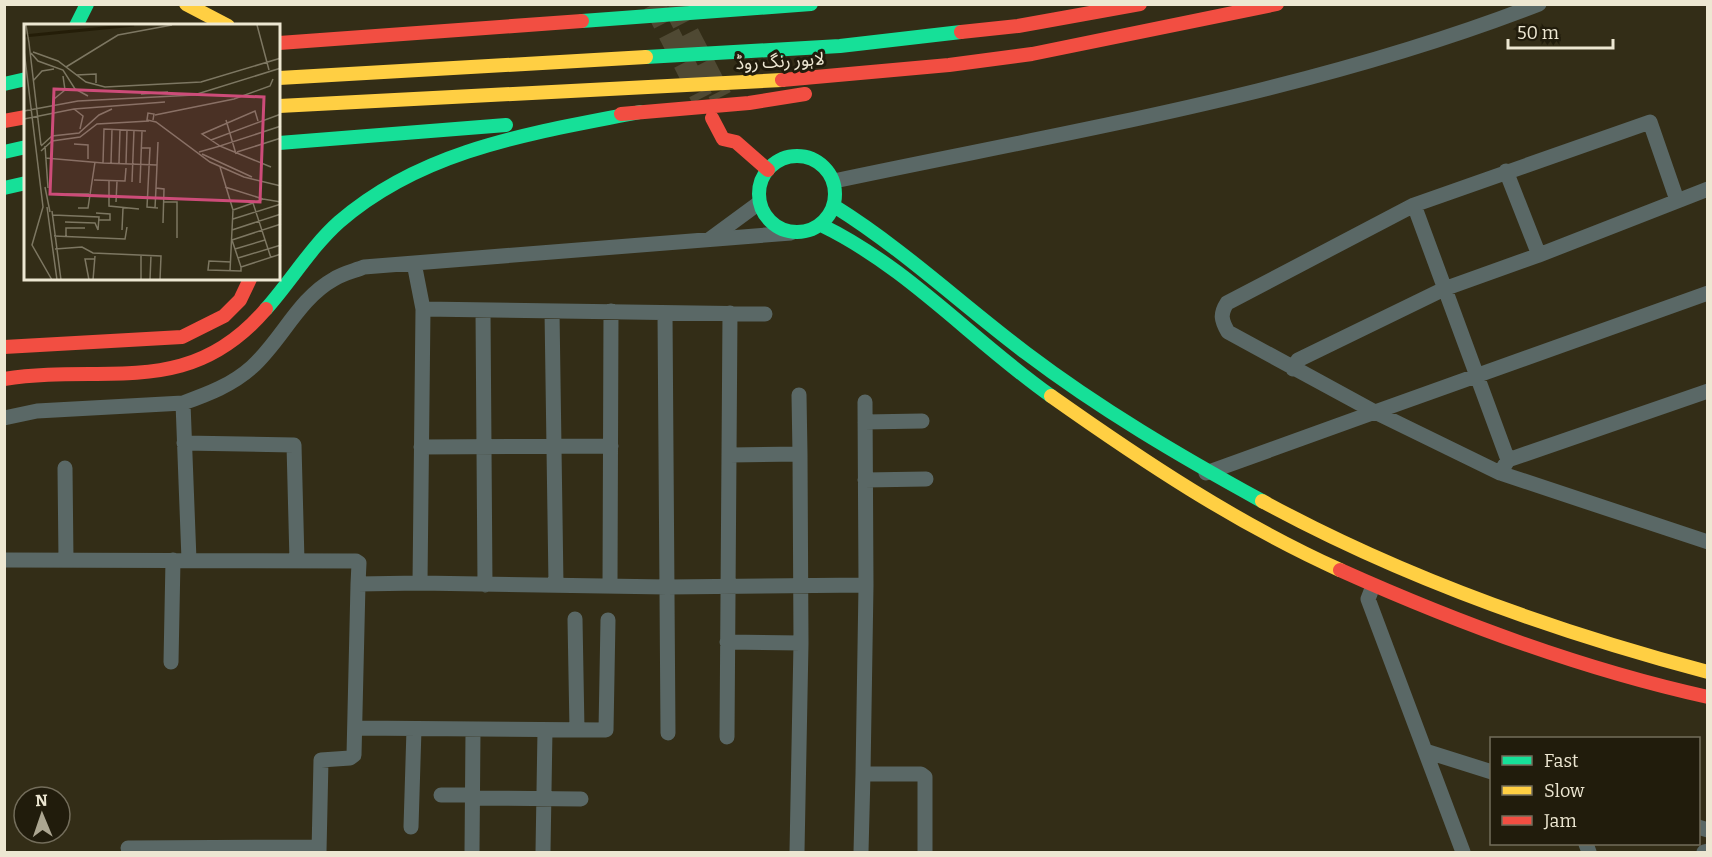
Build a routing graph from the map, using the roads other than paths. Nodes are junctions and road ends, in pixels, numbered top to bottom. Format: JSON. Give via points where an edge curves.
{"nodes":[{"id":1,"x":87,"y":4,"type":"edge"},
{"id":2,"x":186,"y":4,"type":"edge"},
{"id":3,"x":811,"y":4,"type":"edge"},
{"id":4,"x":1140,"y":4,"type":"edge"},
{"id":5,"x":1277,"y":4,"type":"edge"},
{"id":6,"x":1539,"y":4,"type":"edge"},
{"id":7,"x":77,"y":24,"type":"edge"},
{"id":8,"x":224,"y":24,"type":"edge"},
{"id":9,"x":280,"y":43,"type":"edge"},
{"id":10,"x":951,"y":65,"type":"junction"},
{"id":11,"x":24,"y":75,"type":"edge"},
{"id":12,"x":280,"y":78,"type":"edge"},
{"id":13,"x":24,"y":79,"type":"edge"},
{"id":14,"x":7,"y":83,"type":"edge"},
{"id":15,"x":836,"y":89,"type":"dead end"},
{"id":16,"x":815,"y":93,"type":"dead end"},
{"id":17,"x":280,"y":106,"type":"edge"},
{"id":18,"x":640,"y":112,"type":"junction"},
{"id":19,"x":24,"y":117,"type":"edge"},
{"id":20,"x":712,"y":118,"type":"dead end"},
{"id":21,"x":4,"y":121,"type":"edge"},
{"id":22,"x":732,"y":121,"type":"dead end"},
{"id":23,"x":736,"y":142,"type":"junction"},
{"id":24,"x":280,"y":143,"type":"edge"},
{"id":25,"x":24,"y":147,"type":"edge"},
{"id":26,"x":4,"y":152,"type":"edge"},
{"id":27,"x":768,"y":170,"type":"junction"},
{"id":28,"x":1506,"y":171,"type":"junction"},
{"id":29,"x":834,"y":181,"type":"junction"},
{"id":30,"x":24,"y":183,"type":"edge"},
{"id":31,"x":4,"y":188,"type":"edge"},
{"id":32,"x":1707,"y":189,"type":"edge"},
{"id":33,"x":1677,"y":200,"type":"junction"},
{"id":34,"x":759,"y":203,"type":"junction"},
{"id":35,"x":1413,"y":205,"type":"junction"},
{"id":36,"x":834,"y":206,"type":"junction"},
{"id":37,"x":821,"y":225,"type":"junction"},
{"id":38,"x":791,"y":232,"type":"junction"},
{"id":39,"x":707,"y":240,"type":"junction"},
{"id":40,"x":1539,"y":255,"type":"junction"},
{"id":41,"x":414,"y":263,"type":"junction"},
{"id":42,"x":249,"y":280,"type":"edge"},
{"id":43,"x":1444,"y":289,"type":"junction"},
{"id":44,"x":1707,"y":293,"type":"edge"},
{"id":45,"x":423,"y":309,"type":"junction"},
{"id":46,"x":483,"y":311,"type":"junction"},
{"id":47,"x":552,"y":311,"type":"junction"},
{"id":48,"x":611,"y":311,"type":"junction"},
{"id":49,"x":665,"y":312,"type":"junction"},
{"id":50,"x":730,"y":313,"type":"junction"},
{"id":51,"x":765,"y":314,"type":"dead end"},
{"id":52,"x":4,"y":347,"type":"edge"},
{"id":53,"x":1293,"y":369,"type":"junction"},
{"id":54,"x":1474,"y":375,"type":"junction"},
{"id":55,"x":4,"y":380,"type":"edge"},
{"id":56,"x":1707,"y":391,"type":"edge"},
{"id":57,"x":799,"y":395,"type":"dead end"},
{"id":58,"x":865,"y":402,"type":"dead end"},
{"id":59,"x":183,"y":403,"type":"junction"},
{"id":60,"x":1375,"y":412,"type":"junction"},
{"id":61,"x":4,"y":418,"type":"edge"},
{"id":62,"x":922,"y":421,"type":"dead end"},
{"id":63,"x":865,"y":422,"type":"junction"},
{"id":64,"x":184,"y":443,"type":"junction"},
{"id":65,"x":611,"y":446,"type":"junction"},
{"id":66,"x":421,"y":447,"type":"junction"},
{"id":67,"x":484,"y":447,"type":"junction"},
{"id":68,"x":555,"y":447,"type":"junction"},
{"id":69,"x":800,"y":454,"type":"junction"},
{"id":70,"x":730,"y":455,"type":"junction"},
{"id":71,"x":1504,"y":467,"type":"junction"},
{"id":72,"x":65,"y":468,"type":"dead end"},
{"id":73,"x":1206,"y":473,"type":"junction"},
{"id":74,"x":926,"y":479,"type":"dead end"},
{"id":75,"x":865,"y":480,"type":"junction"},
{"id":76,"x":1707,"y":542,"type":"edge"},
{"id":77,"x":66,"y":560,"type":"junction"},
{"id":78,"x":173,"y":560,"type":"junction"},
{"id":79,"x":189,"y":560,"type":"junction"},
{"id":80,"x":4,"y":561,"type":"edge"},
{"id":81,"x":297,"y":561,"type":"junction"},
{"id":82,"x":358,"y":584,"type":"junction"},
{"id":83,"x":420,"y":584,"type":"junction"},
{"id":84,"x":485,"y":585,"type":"junction"},
{"id":85,"x":556,"y":585,"type":"junction"},
{"id":86,"x":610,"y":585,"type":"junction"},
{"id":87,"x":866,"y":585,"type":"junction"},
{"id":88,"x":727,"y":586,"type":"junction"},
{"id":89,"x":1373,"y":586,"type":"junction"},
{"id":90,"x":667,"y":587,"type":"junction"},
{"id":91,"x":801,"y":587,"type":"junction"},
{"id":92,"x":1476,"y":600,"type":"junction"},
{"id":93,"x":575,"y":619,"type":"dead end"},
{"id":94,"x":608,"y":620,"type":"dead end"},
{"id":95,"x":1467,"y":624,"type":"junction"},
{"id":96,"x":727,"y":642,"type":"junction"},
{"id":97,"x":801,"y":644,"type":"junction"},
{"id":98,"x":171,"y":662,"type":"dead end"},
{"id":99,"x":1707,"y":672,"type":"edge"},
{"id":100,"x":1707,"y":697,"type":"edge"},
{"id":101,"x":355,"y":728,"type":"junction"},
{"id":102,"x":414,"y":729,"type":"junction"},
{"id":103,"x":545,"y":730,"type":"junction"},
{"id":104,"x":577,"y":730,"type":"junction"},
{"id":105,"x":473,"y":731,"type":"junction"},
{"id":106,"x":668,"y":733,"type":"dead end"},
{"id":107,"x":727,"y":737,"type":"dead end"},
{"id":108,"x":1425,"y":751,"type":"junction"},
{"id":109,"x":1490,"y":772,"type":"edge"},
{"id":110,"x":863,"y":774,"type":"junction"},
{"id":111,"x":441,"y":795,"type":"dead end"},
{"id":112,"x":472,"y":797,"type":"junction"},
{"id":113,"x":544,"y":799,"type":"junction"},
{"id":114,"x":581,"y":799,"type":"dead end"},
{"id":115,"x":411,"y":827,"type":"dead end"},
{"id":116,"x":128,"y":848,"type":"dead end"},
{"id":117,"x":319,"y":850,"type":"edge"},
{"id":118,"x":472,"y":852,"type":"edge"},
{"id":119,"x":543,"y":852,"type":"edge"},
{"id":120,"x":797,"y":852,"type":"edge"},
{"id":121,"x":861,"y":852,"type":"edge"},
{"id":122,"x":925,"y":852,"type":"edge"},
{"id":123,"x":1463,"y":852,"type":"edge"}],
"edges":[{"from":1,"to":7,"type":"main road"},
{"from":2,"to":8,"type":"main road"},
{"from":3,"to":9,"type":"main road"},
{"from":4,"to":12,"type":"main road","name":"لاہور رنگ روڈ","via":[[1018,26],[840,46]]},
{"from":5,"to":10,"type":"main road","name":"لاہور رنگ روڈ","via":[[1157,31]]},
{"from":6,"to":29,"type":"street","via":[[1468,32],[1343,69],[1203,103]]},
{"from":10,"to":15,"type":"main road"},
{"from":10,"to":17,"type":"main road","name":"لاہور رنگ روڈ","via":[[767,80]]},
{"from":11,"to":14,"type":"main road"},
{"from":13,"to":14,"type":"main road"},
{"from":16,"to":18,"type":"main road"},
{"from":18,"to":24,"type":"main road"},
{"from":18,"to":55,"type":"main road","via":[[480,145],[419,166],[373,193],[337,224],[254,322],[235,341],[199,362],[181,368]]},
{"from":19,"to":21,"type":"main road"},
{"from":20,"to":23,"type":"main road","via":[[723,139]]},
{"from":22,"to":23,"type":"main road"},
{"from":23,"to":27,"type":"main road"},
{"from":25,"to":26,"type":"main road"},
{"from":27,"to":29,"type":"main road","via":[[785,158],[809,158],[819,163]]},
{"from":27,"to":34,"type":"main road","via":[[760,185]]},
{"from":28,"to":33,"type":"street","via":[[1650,122]]},
{"from":28,"to":35,"type":"street"},
{"from":28,"to":40,"type":"street"},
{"from":29,"to":36,"type":"main road"},
{"from":30,"to":31,"type":"main road"},
{"from":32,"to":33,"type":"street"},
{"from":33,"to":40,"type":"street"},
{"from":34,"to":38,"type":"main road","via":[[771,223]]},
{"from":34,"to":39,"type":"street"},
{"from":35,"to":43,"type":"street"},
{"from":35,"to":53,"type":"street","via":[[1227,303],[1221,312],[1228,332]]},
{"from":36,"to":37,"type":"main road"},
{"from":36,"to":73,"type":"main road","via":[[874,230],[1050,371]]},
{"from":37,"to":38,"type":"main road","via":[[810,231]]},
{"from":37,"to":89,"type":"main road","via":[[856,243],[994,354],[1180,487],[1292,549]]},
{"from":38,"to":39,"type":"street"},
{"from":39,"to":41,"type":"street"},
{"from":40,"to":43,"type":"street"},
{"from":41,"to":45,"type":"street"},
{"from":41,"to":59,"type":"street","via":[[364,267],[334,278],[312,295],[253,366],[231,384]]},
{"from":42,"to":52,"type":"main road","via":[[235,305],[220,319],[182,337]]},
{"from":43,"to":53,"type":"street","via":[[1298,360]]},
{"from":43,"to":54,"type":"street"},
{"from":44,"to":54,"type":"street"},
{"from":45,"to":46,"type":"street"},
{"from":45,"to":66,"type":"street"},
{"from":46,"to":47,"type":"street"},
{"from":46,"to":67,"type":"street"},
{"from":47,"to":48,"type":"street"},
{"from":47,"to":68,"type":"street"},
{"from":48,"to":49,"type":"street"},
{"from":48,"to":65,"type":"street"},
{"from":49,"to":50,"type":"street"},
{"from":49,"to":90,"type":"street"},
{"from":50,"to":51,"type":"street"},
{"from":50,"to":70,"type":"street"},
{"from":53,"to":60,"type":"street"},
{"from":54,"to":60,"type":"street"},
{"from":54,"to":71,"type":"street"},
{"from":56,"to":71,"type":"street"},
{"from":57,"to":69,"type":"street"},
{"from":58,"to":63,"type":"street"},
{"from":59,"to":61,"type":"street","via":[[37,411]]},
{"from":59,"to":64,"type":"street"},
{"from":60,"to":71,"type":"street"},
{"from":60,"to":73,"type":"street"},
{"from":62,"to":63,"type":"street"},
{"from":63,"to":75,"type":"street"},
{"from":64,"to":79,"type":"street"},
{"from":64,"to":81,"type":"street","via":[[294,445]]},
{"from":65,"to":68,"type":"street"},
{"from":65,"to":86,"type":"street"},
{"from":66,"to":67,"type":"street"},
{"from":66,"to":83,"type":"street"},
{"from":67,"to":68,"type":"street"},
{"from":67,"to":84,"type":"street"},
{"from":68,"to":85,"type":"street"},
{"from":69,"to":70,"type":"street"},
{"from":69,"to":91,"type":"street"},
{"from":70,"to":88,"type":"street"},
{"from":71,"to":76,"type":"street"},
{"from":72,"to":77,"type":"street"},
{"from":73,"to":92,"type":"main road","via":[[1281,514]]},
{"from":74,"to":75,"type":"street"},
{"from":75,"to":87,"type":"street"},
{"from":77,"to":78,"type":"street"},
{"from":77,"to":80,"type":"street"},
{"from":78,"to":79,"type":"street"},
{"from":78,"to":98,"type":"street"},
{"from":79,"to":81,"type":"street"},
{"from":81,"to":82,"type":"street","via":[[358,561]]},
{"from":82,"to":83,"type":"street"},
{"from":82,"to":101,"type":"street"},
{"from":83,"to":84,"type":"street"},
{"from":84,"to":85,"type":"street"},
{"from":85,"to":86,"type":"street"},
{"from":86,"to":90,"type":"street"},
{"from":87,"to":91,"type":"street"},
{"from":87,"to":110,"type":"street"},
{"from":88,"to":90,"type":"street"},
{"from":88,"to":91,"type":"street"},
{"from":88,"to":96,"type":"street"},
{"from":89,"to":95,"type":"main road"},
{"from":89,"to":108,"type":"street","via":[[1368,599]]},
{"from":90,"to":106,"type":"street"},
{"from":91,"to":97,"type":"street"},
{"from":92,"to":95,"type":"main road"},
{"from":92,"to":99,"type":"main road","via":[[1623,652]]},
{"from":93,"to":104,"type":"street"},
{"from":94,"to":104,"type":"street","via":[[608,729]]},
{"from":95,"to":100,"type":"main road","via":[[1575,663]]},
{"from":96,"to":97,"type":"street"},
{"from":96,"to":107,"type":"street"},
{"from":97,"to":120,"type":"street"},
{"from":101,"to":102,"type":"street"},
{"from":101,"to":117,"type":"street","via":[[353,757],[321,760]]},
{"from":102,"to":105,"type":"street"},
{"from":102,"to":115,"type":"street"},
{"from":103,"to":104,"type":"street"},
{"from":103,"to":105,"type":"street"},
{"from":103,"to":113,"type":"street"},
{"from":105,"to":112,"type":"street"},
{"from":108,"to":109,"type":"street"},
{"from":108,"to":123,"type":"street"},
{"from":110,"to":121,"type":"street"},
{"from":110,"to":122,"type":"street","via":[[925,777]]},
{"from":111,"to":112,"type":"street"},
{"from":112,"to":113,"type":"street"},
{"from":112,"to":118,"type":"street"},
{"from":113,"to":114,"type":"street"},
{"from":113,"to":119,"type":"street"},
{"from":116,"to":117,"type":"street"}]}
